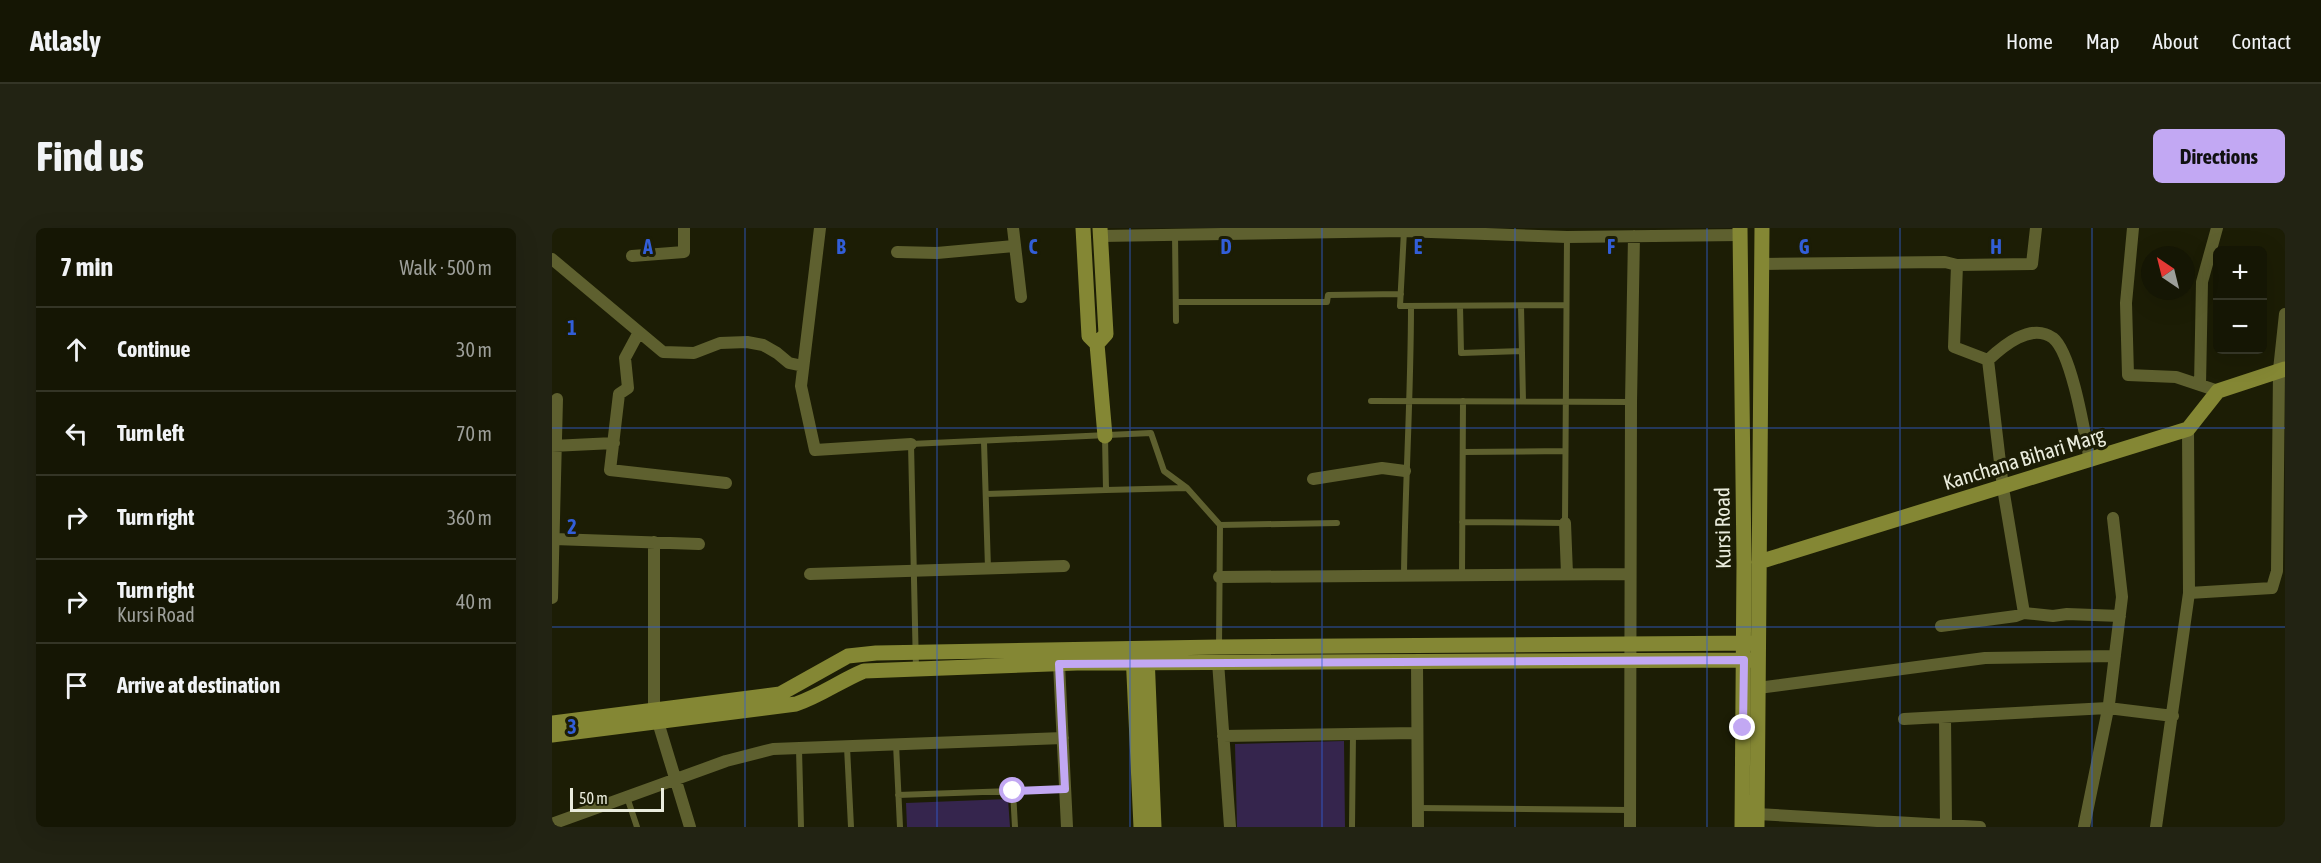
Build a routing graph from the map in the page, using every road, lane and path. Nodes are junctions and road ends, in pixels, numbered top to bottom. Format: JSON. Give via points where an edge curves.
{"nodes":[{"id":1,"x":684,"y":228,"type":"edge"},
{"id":2,"x":820,"y":228,"type":"edge"},
{"id":3,"x":1013,"y":228,"type":"edge"},
{"id":4,"x":1083,"y":228,"type":"edge"},
{"id":5,"x":1762,"y":228,"type":"edge"},
{"id":6,"x":2036,"y":228,"type":"edge"},
{"id":7,"x":2133,"y":228,"type":"edge"},
{"id":8,"x":2217,"y":228,"type":"edge"},
{"id":9,"x":1407,"y":230,"type":"edge"},
{"id":10,"x":1530,"y":231,"type":"edge"},
{"id":11,"x":1740,"y":231,"type":"edge"},
{"id":12,"x":1100,"y":232,"type":"edge"},
{"id":13,"x":1172,"y":232,"type":"edge"},
{"id":14,"x":1634,"y":236,"type":"junction"},
{"id":15,"x":1567,"y":237,"type":"junction"},
{"id":16,"x":1014,"y":246,"type":"junction"},
{"id":17,"x":897,"y":252,"type":"dead end"},
{"id":18,"x":632,"y":256,"type":"dead end"},
{"id":19,"x":552,"y":259,"type":"edge"},
{"id":20,"x":1762,"y":264,"type":"junction"},
{"id":21,"x":1957,"y":265,"type":"junction"},
{"id":22,"x":1401,"y":294,"type":"junction"},
{"id":23,"x":1022,"y":297,"type":"dead end"},
{"id":24,"x":1176,"y":302,"type":"junction"},
{"id":25,"x":1566,"y":305,"type":"junction"},
{"id":26,"x":1411,"y":306,"type":"junction"},
{"id":27,"x":1460,"y":306,"type":"junction"},
{"id":28,"x":1521,"y":306,"type":"junction"},
{"id":29,"x":2285,"y":314,"type":"edge"},
{"id":30,"x":1176,"y":321,"type":"dead end"},
{"id":31,"x":639,"y":332,"type":"junction"},
{"id":32,"x":1097,"y":344,"type":"junction"},
{"id":33,"x":1522,"y":351,"type":"junction"},
{"id":34,"x":1988,"y":360,"type":"junction"},
{"id":35,"x":803,"y":366,"type":"junction"},
{"id":36,"x":2282,"y":369,"type":"edge"},
{"id":37,"x":2200,"y":385,"type":"junction"},
{"id":38,"x":2218,"y":391,"type":"junction"},
{"id":39,"x":557,"y":399,"type":"dead end"},
{"id":40,"x":1371,"y":401,"type":"dead end"},
{"id":41,"x":1411,"y":401,"type":"junction"},
{"id":42,"x":1463,"y":401,"type":"junction"},
{"id":43,"x":1523,"y":401,"type":"junction"},
{"id":44,"x":1568,"y":402,"type":"junction"},
{"id":45,"x":1630,"y":402,"type":"junction"},
{"id":46,"x":2188,"y":429,"type":"junction"},
{"id":47,"x":1105,"y":436,"type":"junction"},
{"id":48,"x":984,"y":442,"type":"junction"},
{"id":49,"x":614,"y":443,"type":"junction"},
{"id":50,"x":910,"y":444,"type":"junction"},
{"id":51,"x":554,"y":446,"type":"edge"},
{"id":52,"x":1565,"y":451,"type":"junction"},
{"id":53,"x":1463,"y":452,"type":"junction"},
{"id":54,"x":2090,"y":461,"type":"junction"},
{"id":55,"x":1405,"y":471,"type":"junction"},
{"id":56,"x":1313,"y":479,"type":"dead end"},
{"id":57,"x":726,"y":483,"type":"dead end"},
{"id":58,"x":1187,"y":488,"type":"junction"},
{"id":59,"x":2003,"y":488,"type":"junction"},
{"id":60,"x":1106,"y":490,"type":"junction"},
{"id":61,"x":986,"y":494,"type":"junction"},
{"id":62,"x":2114,"y":518,"type":"dead end"},
{"id":63,"x":1462,"y":522,"type":"junction"},
{"id":64,"x":1336,"y":523,"type":"dead end"},
{"id":65,"x":1565,"y":523,"type":"junction"},
{"id":66,"x":1220,"y":525,"type":"junction"},
{"id":67,"x":554,"y":539,"type":"junction"},
{"id":68,"x":654,"y":542,"type":"junction"},
{"id":69,"x":699,"y":544,"type":"dead end"},
{"id":70,"x":1759,"y":562,"type":"junction"},
{"id":71,"x":1064,"y":566,"type":"dead end"},
{"id":72,"x":988,"y":568,"type":"junction"},
{"id":73,"x":914,"y":571,"type":"junction"},
{"id":74,"x":810,"y":574,"type":"dead end"},
{"id":75,"x":1567,"y":574,"type":"junction"},
{"id":76,"x":1630,"y":574,"type":"junction"},
{"id":77,"x":1462,"y":575,"type":"junction"},
{"id":78,"x":1404,"y":576,"type":"junction"},
{"id":79,"x":1219,"y":577,"type":"junction"},
{"id":80,"x":2189,"y":593,"type":"junction"},
{"id":81,"x":552,"y":598,"type":"edge"},
{"id":82,"x":2024,"y":613,"type":"junction"},
{"id":83,"x":2120,"y":616,"type":"junction"},
{"id":84,"x":1941,"y":626,"type":"dead end"},
{"id":85,"x":1751,"y":643,"type":"junction"},
{"id":86,"x":1630,"y":644,"type":"junction"},
{"id":87,"x":916,"y":653,"type":"junction"},
{"id":88,"x":1218,"y":655,"type":"junction"},
{"id":89,"x":1140,"y":656,"type":"junction"},
{"id":90,"x":2115,"y":656,"type":"junction"},
{"id":91,"x":1630,"y":660,"type":"junction"},
{"id":92,"x":1751,"y":660,"type":"junction"},
{"id":93,"x":1417,"y":661,"type":"junction"},
{"id":94,"x":1059,"y":664,"type":"junction"},
{"id":95,"x":916,"y":669,"type":"junction"},
{"id":96,"x":1758,"y":688,"type":"junction"},
{"id":97,"x":2108,"y":708,"type":"junction"},
{"id":98,"x":655,"y":715,"type":"junction"},
{"id":99,"x":2173,"y":716,"type":"junction"},
{"id":100,"x":1945,"y":717,"type":"junction"},
{"id":101,"x":1904,"y":719,"type":"dead end"},
{"id":102,"x":552,"y":723,"type":"edge"},
{"id":103,"x":1417,"y":733,"type":"junction"},
{"id":104,"x":1353,"y":734,"type":"junction"},
{"id":105,"x":552,"y":735,"type":"edge"},
{"id":106,"x":1223,"y":736,"type":"junction"},
{"id":107,"x":1063,"y":738,"type":"junction"},
{"id":108,"x":896,"y":744,"type":"junction"},
{"id":109,"x":847,"y":746,"type":"junction"},
{"id":110,"x":799,"y":748,"type":"junction"},
{"id":111,"x":676,"y":780,"type":"junction"},
{"id":112,"x":1065,"y":789,"type":"junction"},
{"id":113,"x":1013,"y":791,"type":"junction"},
{"id":114,"x":898,"y":795,"type":"junction"},
{"id":115,"x":627,"y":797,"type":"junction"},
{"id":116,"x":1418,"y":808,"type":"junction"},
{"id":117,"x":1629,"y":810,"type":"junction"},
{"id":118,"x":1757,"y":821,"type":"edge"},
{"id":119,"x":552,"y":824,"type":"edge"},
{"id":120,"x":1946,"y":825,"type":"junction"},
{"id":121,"x":637,"y":827,"type":"edge"},
{"id":122,"x":690,"y":827,"type":"edge"},
{"id":123,"x":801,"y":827,"type":"edge"},
{"id":124,"x":851,"y":827,"type":"edge"},
{"id":125,"x":900,"y":827,"type":"edge"},
{"id":126,"x":1015,"y":827,"type":"edge"},
{"id":127,"x":1067,"y":827,"type":"edge"},
{"id":128,"x":1141,"y":827,"type":"edge"},
{"id":129,"x":1154,"y":827,"type":"edge"},
{"id":130,"x":1230,"y":827,"type":"edge"},
{"id":131,"x":1352,"y":827,"type":"edge"},
{"id":132,"x":1418,"y":827,"type":"edge"},
{"id":133,"x":1630,"y":827,"type":"edge"},
{"id":134,"x":1742,"y":827,"type":"edge"},
{"id":135,"x":1980,"y":827,"type":"edge"},
{"id":136,"x":2084,"y":827,"type":"edge"},
{"id":137,"x":2156,"y":827,"type":"edge"}],
"edges":[{"from":1,"to":18,"type":"street","via":[[684,252]]},
{"from":2,"to":35,"type":"street"},
{"from":3,"to":16,"type":"street"},
{"from":4,"to":32,"type":"street","via":[[1089,336]]},
{"from":5,"to":20,"type":"street","name":"Kursi Road"},
{"from":6,"to":21,"type":"street","via":[[2032,264]]},
{"from":7,"to":37,"type":"street","via":[[2126,303],[2128,375],[2176,377]]},
{"from":8,"to":37,"type":"street","via":[[2202,282]]},
{"from":9,"to":10,"type":"street"},
{"from":9,"to":13,"type":"street"},
{"from":9,"to":22,"type":"lane"},
{"from":10,"to":15,"type":"street"},
{"from":11,"to":14,"type":"street"},
{"from":11,"to":85,"type":"street","name":"Kursi Road"},
{"from":12,"to":13,"type":"street"},
{"from":12,"to":32,"type":"street","via":[[1106,334]]},
{"from":13,"to":24,"type":"lane"},
{"from":14,"to":15,"type":"street"},
{"from":14,"to":45,"type":"street"},
{"from":15,"to":25,"type":"lane"},
{"from":16,"to":17,"type":"street","via":[[937,253]]},
{"from":16,"to":23,"type":"street"},
{"from":19,"to":31,"type":"street"},
{"from":20,"to":21,"type":"street"},
{"from":20,"to":70,"type":"street","name":"Kursi Road"},
{"from":21,"to":34,"type":"street","via":[[1954,347]]},
{"from":22,"to":24,"type":"lane","via":[[1328,295],[1327,302]]},
{"from":22,"to":26,"type":"lane","via":[[1400,306]]},
{"from":24,"to":30,"type":"lane"},
{"from":25,"to":28,"type":"lane"},
{"from":25,"to":44,"type":"lane"},
{"from":26,"to":27,"type":"lane"},
{"from":26,"to":41,"type":"lane"},
{"from":27,"to":28,"type":"lane"},
{"from":27,"to":33,"type":"lane","via":[[1461,353]]},
{"from":28,"to":33,"type":"lane"},
{"from":29,"to":36,"type":"street"},
{"from":31,"to":35,"type":"street","via":[[663,352],[694,352],[720,343],[747,342],[764,345],[789,363]]},
{"from":31,"to":49,"type":"street","via":[[625,358],[628,388],[619,394]]},
{"from":32,"to":47,"type":"street"},
{"from":33,"to":43,"type":"lane"},
{"from":34,"to":54,"type":"street","via":[[2007,343],[2030,333],[2053,338],[2065,354]]},
{"from":34,"to":59,"type":"street"},
{"from":35,"to":50,"type":"street","via":[[801,386],[815,450]]},
{"from":36,"to":38,"type":"street"},
{"from":36,"to":80,"type":"street","via":[[2277,571],[2272,588]]},
{"from":37,"to":38,"type":"street"},
{"from":38,"to":46,"type":"street"},
{"from":39,"to":51,"type":"street"},
{"from":40,"to":41,"type":"lane"},
{"from":41,"to":42,"type":"lane"},
{"from":41,"to":55,"type":"lane"},
{"from":42,"to":43,"type":"lane"},
{"from":42,"to":53,"type":"lane"},
{"from":43,"to":44,"type":"lane"},
{"from":44,"to":45,"type":"lane"},
{"from":44,"to":52,"type":"lane"},
{"from":45,"to":76,"type":"street"},
{"from":46,"to":54,"type":"street","name":"Kanchana Bihari Marg"},
{"from":46,"to":80,"type":"street"},
{"from":47,"to":48,"type":"lane"},
{"from":47,"to":58,"type":"lane","via":[[1151,433],[1164,471]]},
{"from":47,"to":60,"type":"lane"},
{"from":48,"to":50,"type":"lane"},
{"from":48,"to":61,"type":"lane"},
{"from":49,"to":51,"type":"street"},
{"from":49,"to":57,"type":"street","via":[[610,470]]},
{"from":50,"to":73,"type":"lane"},
{"from":51,"to":67,"type":"street"},
{"from":52,"to":53,"type":"lane"},
{"from":52,"to":65,"type":"lane"},
{"from":53,"to":63,"type":"lane"},
{"from":54,"to":59,"type":"street","name":"Kanchana Bihari Marg"},
{"from":55,"to":56,"type":"street","via":[[1382,468]]},
{"from":55,"to":78,"type":"lane"},
{"from":58,"to":60,"type":"lane"},
{"from":58,"to":66,"type":"lane"},
{"from":59,"to":70,"type":"street","name":"Kanchana Bihari Marg"},
{"from":59,"to":82,"type":"street"},
{"from":60,"to":61,"type":"lane"},
{"from":61,"to":72,"type":"lane"},
{"from":62,"to":83,"type":"street","via":[[2122,597]]},
{"from":63,"to":65,"type":"lane"},
{"from":63,"to":77,"type":"lane"},
{"from":64,"to":66,"type":"lane"},
{"from":65,"to":75,"type":"street"},
{"from":66,"to":79,"type":"lane"},
{"from":67,"to":68,"type":"street"},
{"from":67,"to":81,"type":"street"},
{"from":68,"to":69,"type":"street"},
{"from":68,"to":98,"type":"street"},
{"from":70,"to":85,"type":"street","name":"Kursi Road"},
{"from":71,"to":72,"type":"street"},
{"from":72,"to":73,"type":"street"},
{"from":73,"to":74,"type":"street"},
{"from":73,"to":87,"type":"lane"},
{"from":75,"to":76,"type":"street"},
{"from":75,"to":77,"type":"street"},
{"from":76,"to":86,"type":"street"},
{"from":77,"to":78,"type":"street"},
{"from":78,"to":79,"type":"street"},
{"from":79,"to":88,"type":"lane"},
{"from":80,"to":99,"type":"street"},
{"from":82,"to":83,"type":"street"},
{"from":82,"to":84,"type":"street"},
{"from":83,"to":90,"type":"street"},
{"from":85,"to":86,"type":"street"},
{"from":85,"to":92,"type":"street","name":"Kursi Road"},
{"from":86,"to":88,"type":"street"},
{"from":86,"to":91,"type":"street"},
{"from":87,"to":89,"type":"street"},
{"from":87,"to":95,"type":"lane"},
{"from":87,"to":98,"type":"street","via":[[848,656],[780,694]]},
{"from":88,"to":89,"type":"street"},
{"from":88,"to":93,"type":"street"},
{"from":88,"to":106,"type":"street"},
{"from":89,"to":94,"type":"street"},
{"from":89,"to":128,"type":"street"},
{"from":89,"to":129,"type":"street"},
{"from":90,"to":96,"type":"street","via":[[1985,658]]},
{"from":90,"to":97,"type":"street"},
{"from":91,"to":92,"type":"street"},
{"from":91,"to":93,"type":"street"},
{"from":91,"to":117,"type":"street"},
{"from":92,"to":96,"type":"street","name":"Kursi Road"},
{"from":92,"to":134,"type":"street","name":"Kursi Road"},
{"from":93,"to":103,"type":"street"},
{"from":94,"to":95,"type":"street"},
{"from":94,"to":107,"type":"street"},
{"from":95,"to":98,"type":"street","via":[[864,671],[817,698],[796,704]]},
{"from":96,"to":118,"type":"street","name":"Kursi Road"},
{"from":97,"to":99,"type":"street"},
{"from":97,"to":100,"type":"street"},
{"from":97,"to":136,"type":"street"},
{"from":98,"to":102,"type":"street"},
{"from":98,"to":105,"type":"street"},
{"from":98,"to":111,"type":"street"},
{"from":99,"to":137,"type":"street"},
{"from":100,"to":101,"type":"street"},
{"from":100,"to":120,"type":"street"},
{"from":103,"to":104,"type":"street"},
{"from":103,"to":116,"type":"street"},
{"from":104,"to":106,"type":"street"},
{"from":104,"to":131,"type":"lane"},
{"from":106,"to":130,"type":"street"},
{"from":107,"to":108,"type":"street"},
{"from":107,"to":112,"type":"street"},
{"from":108,"to":109,"type":"street"},
{"from":108,"to":114,"type":"lane"},
{"from":109,"to":110,"type":"street"},
{"from":109,"to":124,"type":"lane"},
{"from":110,"to":111,"type":"street","via":[[773,749],[726,761]]},
{"from":110,"to":123,"type":"lane"},
{"from":111,"to":115,"type":"street"},
{"from":111,"to":122,"type":"street"},
{"from":112,"to":113,"type":"lane"},
{"from":112,"to":127,"type":"street"},
{"from":113,"to":114,"type":"lane"},
{"from":113,"to":126,"type":"lane"},
{"from":114,"to":125,"type":"lane"},
{"from":115,"to":119,"type":"street"},
{"from":115,"to":121,"type":"lane"},
{"from":116,"to":117,"type":"lane"},
{"from":116,"to":132,"type":"street"},
{"from":117,"to":133,"type":"street"},
{"from":118,"to":120,"type":"street"},
{"from":120,"to":135,"type":"street"}]}
